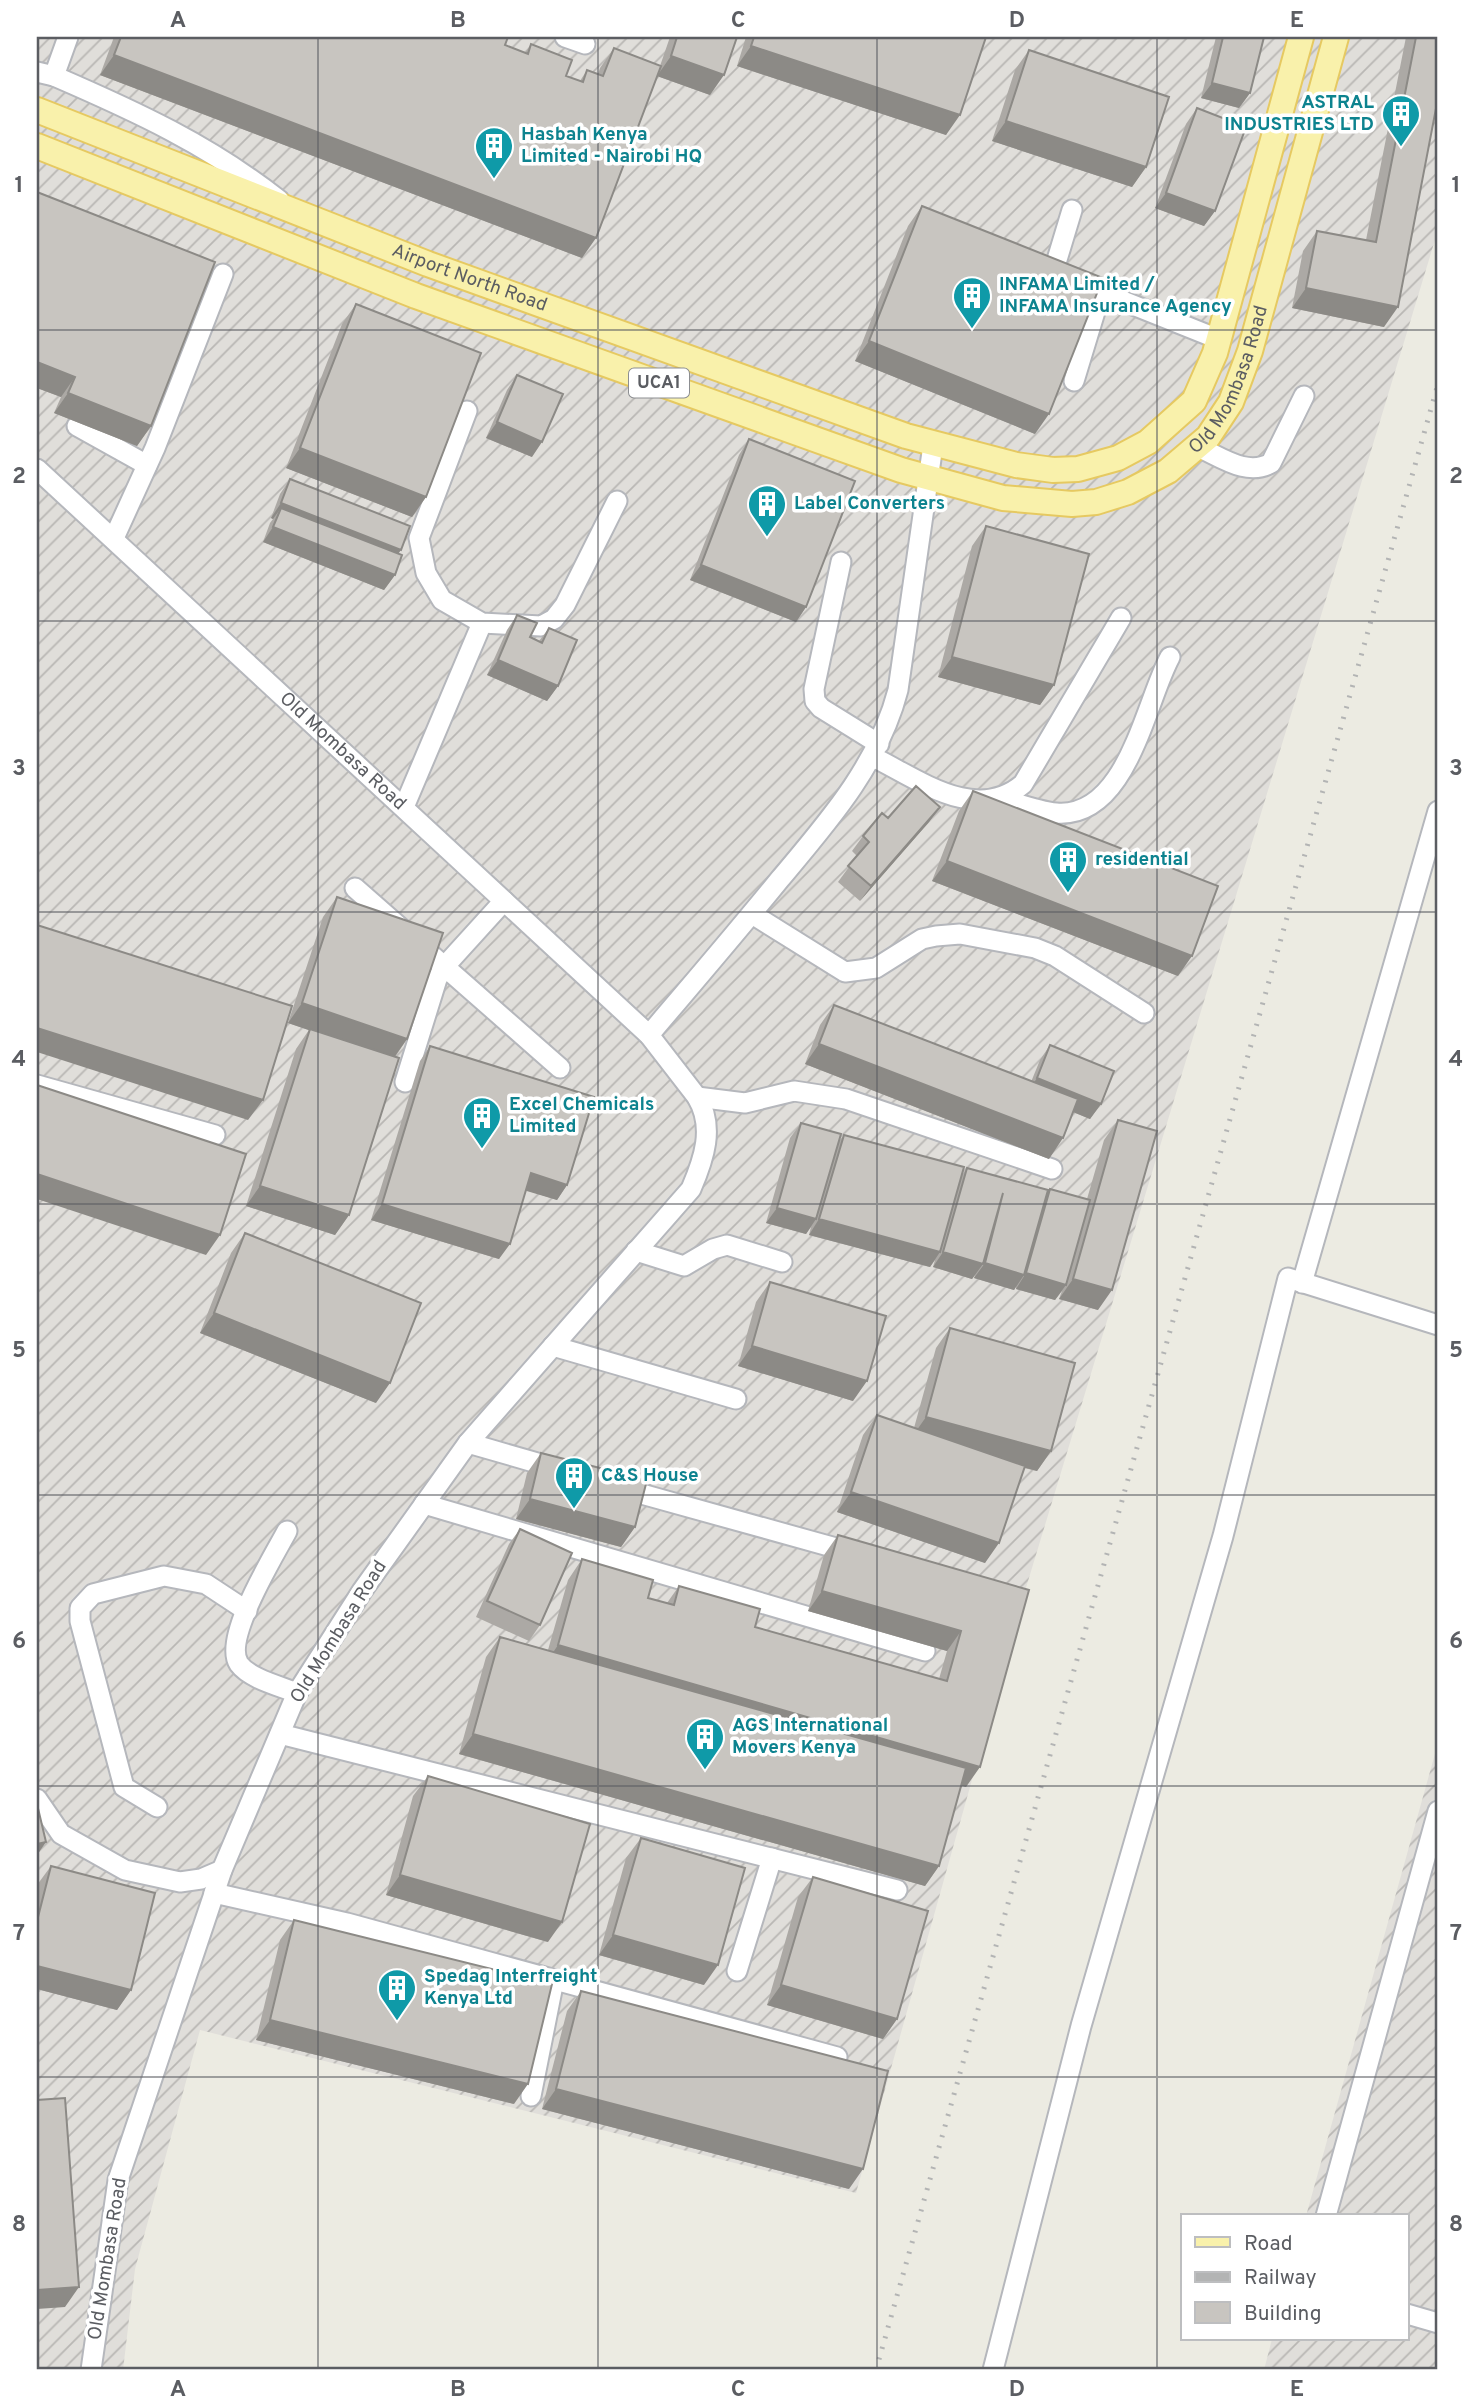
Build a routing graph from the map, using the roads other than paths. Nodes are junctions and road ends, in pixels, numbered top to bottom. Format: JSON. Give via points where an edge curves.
{"nodes":[{"id":1,"x":68,"y":37,"type":"edge"},
{"id":2,"x":565,"y":37,"type":"edge"},
{"id":3,"x":1301,"y":37,"type":"edge"},
{"id":4,"x":1336,"y":37,"type":"edge"},
{"id":5,"x":585,"y":44,"type":"dead end"},
{"id":6,"x":45,"y":74,"type":"edge"},
{"id":7,"x":37,"y":110,"type":"edge"},
{"id":8,"x":65,"y":121,"type":"junction"},
{"id":9,"x":44,"y":148,"type":"edge"},
{"id":10,"x":291,"y":210,"type":"junction"},
{"id":11,"x":1072,"y":210,"type":"dead end"},
{"id":12,"x":428,"y":264,"type":"junction"},
{"id":13,"x":223,"y":274,"type":"dead end"},
{"id":14,"x":1101,"y":292,"type":"junction"},
{"id":15,"x":416,"y":296,"type":"junction"},
{"id":16,"x":1218,"y":339,"type":"junction"},
{"id":17,"x":1074,"y":381,"type":"dead end"},
{"id":18,"x":1304,"y":396,"type":"dead end"},
{"id":19,"x":467,"y":411,"type":"edge"},
{"id":20,"x":77,"y":426,"type":"dead end"},
{"id":21,"x":906,"y":436,"type":"joint"},
{"id":22,"x":933,"y":444,"type":"junction"},
{"id":23,"x":1198,"y":447,"type":"junction"},
{"id":24,"x":147,"y":465,"type":"junction"},
{"id":25,"x":37,"y":469,"type":"edge"},
{"id":26,"x":901,"y":470,"type":"joint"},
{"id":27,"x":929,"y":479,"type":"junction"},
{"id":28,"x":617,"y":501,"type":"dead end"},
{"id":29,"x":114,"y":538,"type":"junction"},
{"id":30,"x":841,"y":562,"type":"dead end"},
{"id":31,"x":1121,"y":618,"type":"dead end"},
{"id":32,"x":482,"y":623,"type":"junction"},
{"id":33,"x":1170,"y":657,"type":"dead end"},
{"id":34,"x":876,"y":750,"type":"junction"},
{"id":35,"x":999,"y":798,"type":"junction"},
{"id":36,"x":404,"y":807,"type":"junction"},
{"id":37,"x":1438,"y":811,"type":"edge"},
{"id":38,"x":355,"y":888,"type":"dead end"},
{"id":39,"x":504,"y":901,"type":"junction"},
{"id":40,"x":752,"y":914,"type":"junction"},
{"id":41,"x":444,"y":967,"type":"junction"},
{"id":42,"x":1144,"y":1013,"type":"dead end"},
{"id":43,"x":649,"y":1035,"type":"junction"},
{"id":44,"x":560,"y":1068,"type":"dead end"},
{"id":45,"x":405,"y":1082,"type":"dead end"},
{"id":46,"x":37,"y":1085,"type":"edge"},
{"id":47,"x":697,"y":1097,"type":"junction"},
{"id":48,"x":215,"y":1135,"type":"dead end"},
{"id":49,"x":1052,"y":1169,"type":"dead end"},
{"id":50,"x":636,"y":1251,"type":"junction"},
{"id":51,"x":782,"y":1262,"type":"dead end"},
{"id":52,"x":1302,"y":1283,"type":"junction"},
{"id":53,"x":1438,"y":1325,"type":"edge"},
{"id":54,"x":553,"y":1346,"type":"junction"},
{"id":55,"x":737,"y":1399,"type":"dead end"},
{"id":56,"x":468,"y":1443,"type":"junction"},
{"id":57,"x":573,"y":1474,"type":"edge"},
{"id":58,"x":599,"y":1482,"type":"edge"},
{"id":59,"x":424,"y":1504,"type":"junction"},
{"id":60,"x":287,"y":1531,"type":"dead end"},
{"id":61,"x":873,"y":1558,"type":"edge"},
{"id":62,"x":247,"y":1611,"type":"junction"},
{"id":63,"x":925,"y":1651,"type":"dead end"},
{"id":64,"x":297,"y":1693,"type":"junction"},
{"id":65,"x":280,"y":1734,"type":"junction"},
{"id":66,"x":37,"y":1799,"type":"edge"},
{"id":67,"x":157,"y":1807,"type":"dead end"},
{"id":68,"x":1438,"y":1811,"type":"edge"},
{"id":69,"x":772,"y":1858,"type":"junction"},
{"id":70,"x":222,"y":1870,"type":"junction"},
{"id":71,"x":897,"y":1890,"type":"dead end"},
{"id":72,"x":214,"y":1893,"type":"junction"},
{"id":73,"x":737,"y":1971,"type":"dead end"},
{"id":74,"x":554,"y":1980,"type":"junction"},
{"id":75,"x":837,"y":2057,"type":"edge"},
{"id":76,"x":531,"y":2096,"type":"edge"},
{"id":77,"x":1327,"y":2214,"type":"edge"},
{"id":78,"x":1408,"y":2314,"type":"edge"},
{"id":79,"x":1438,"y":2323,"type":"edge"},
{"id":80,"x":91,"y":2370,"type":"edge"},
{"id":81,"x":993,"y":2370,"type":"edge"}],
"edges":[{"from":1,"to":6,"type":"lane"},
{"from":2,"to":5,"type":"lane"},
{"from":3,"to":16,"type":"main road","name":"Old Mombasa Road"},
{"from":4,"to":23,"type":"main road","name":"Old Mombasa Road","via":[[1250,351],[1231,402]]},
{"from":6,"to":10,"type":"lane","via":[[160,125],[234,165]]},
{"from":7,"to":8,"type":"main road","name":"Airport North Road","number":"UCA1"},
{"from":8,"to":9,"type":"main road","via":[[59,145]]},
{"from":8,"to":10,"type":"main road","name":"Airport North Road","number":"UCA1"},
{"from":9,"to":15,"type":"main road","name":"Airport North Road","number":"UCA1"},
{"from":10,"to":12,"type":"main road","name":"Airport North Road","number":"UCA1"},
{"from":11,"to":14,"type":"lane","via":[[1047,270]]},
{"from":12,"to":15,"type":"main road"},
{"from":12,"to":21,"type":"main road","name":"Airport North Road","number":"UCA1"},
{"from":13,"to":24,"type":"lane"},
{"from":14,"to":16,"type":"lane"},
{"from":14,"to":17,"type":"lane"},
{"from":15,"to":26,"type":"main road","name":"Airport North Road","number":"UCA1"},
{"from":16,"to":22,"type":"main road","name":"Old Mombasa Road","via":[[1194,401],[1148,442],[1118,458],[1078,469],[1053,470]]},
{"from":18,"to":23,"type":"lane","via":[[1271,463],[1261,469],[1249,470]]},
{"from":19,"to":32,"type":"lane","via":[[419,538],[426,573],[442,600]]},
{"from":20,"to":24,"type":"lane"},
{"from":21,"to":22,"type":"main road","name":"Old Mombasa Road"},
{"from":22,"to":27,"type":"lane"},
{"from":23,"to":27,"type":"main road","name":"Old Mombasa Road","via":[[1149,482],[1096,502],[1028,502]]},
{"from":24,"to":29,"type":"lane"},
{"from":25,"to":29,"type":"lane","name":"Old Mombasa Road"},
{"from":26,"to":27,"type":"main road","name":"Old Mombasa Road"},
{"from":27,"to":34,"type":"lane","via":[[898,690]]},
{"from":28,"to":32,"type":"lane","via":[[554,619],[528,628]]},
{"from":29,"to":36,"type":"lane","name":"Old Mombasa Road"},
{"from":30,"to":34,"type":"lane","via":[[814,701]]},
{"from":31,"to":35,"type":"lane","via":[[1023,784]]},
{"from":32,"to":36,"type":"lane"},
{"from":33,"to":35,"type":"lane","via":[[1135,746],[1105,793],[1087,806],[1057,813]]},
{"from":34,"to":35,"type":"lane","via":[[948,794],[969,801]]},
{"from":34,"to":40,"type":"lane","via":[[820,831]]},
{"from":36,"to":39,"type":"lane","name":"Old Mombasa Road"},
{"from":37,"to":52,"type":"lane"},
{"from":38,"to":41,"type":"lane"},
{"from":39,"to":41,"type":"lane"},
{"from":39,"to":43,"type":"lane","name":"Old Mombasa Road"},
{"from":40,"to":42,"type":"lane","via":[[845,972],[876,968],[922,939],[936,936],[960,934],[1035,948]]},
{"from":40,"to":43,"type":"lane"},
{"from":41,"to":44,"type":"lane"},
{"from":41,"to":45,"type":"lane"},
{"from":43,"to":47,"type":"lane","name":"Old Mombasa Road"},
{"from":46,"to":48,"type":"lane"},
{"from":47,"to":49,"type":"lane","via":[[745,1103],[794,1091],[846,1099]]},
{"from":47,"to":50,"type":"lane","name":"Old Mombasa Road","via":[[707,1131],[705,1159],[691,1189]]},
{"from":50,"to":51,"type":"lane","via":[[684,1266],[727,1245]]},
{"from":50,"to":54,"type":"lane","name":"Old Mombasa Road"},
{"from":52,"to":53,"type":"lane"},
{"from":52,"to":81,"type":"lane","via":[[1288,1279],[1223,1536],[1081,2026]]},
{"from":54,"to":55,"type":"lane"},
{"from":54,"to":56,"type":"lane","name":"Old Mombasa Road"},
{"from":56,"to":57,"type":"lane"},
{"from":56,"to":59,"type":"lane","name":"Old Mombasa Road"},
{"from":58,"to":61,"type":"lane"},
{"from":59,"to":63,"type":"lane"},
{"from":59,"to":64,"type":"lane","name":"Old Mombasa Road"},
{"from":60,"to":62,"type":"lane"},
{"from":62,"to":64,"type":"lane","via":[[234,1644],[239,1663]]},
{"from":62,"to":67,"type":"lane","via":[[206,1584],[164,1576],[93,1594],[80,1608],[124,1787]]},
{"from":64,"to":65,"type":"lane","name":"Old Mombasa Road"},
{"from":65,"to":69,"type":"lane"},
{"from":65,"to":70,"type":"lane","name":"Old Mombasa Road"},
{"from":66,"to":70,"type":"lane","via":[[61,1834],[125,1870],[180,1882]]},
{"from":68,"to":77,"type":"lane"},
{"from":69,"to":71,"type":"lane"},
{"from":69,"to":73,"type":"lane"},
{"from":70,"to":72,"type":"lane","name":"Old Mombasa Road"},
{"from":72,"to":74,"type":"lane","via":[[347,1923]]},
{"from":72,"to":80,"type":"lane","name":"Old Mombasa Road","via":[[118,2180]]},
{"from":74,"to":75,"type":"lane"},
{"from":74,"to":76,"type":"lane"},
{"from":78,"to":79,"type":"lane"}]}
